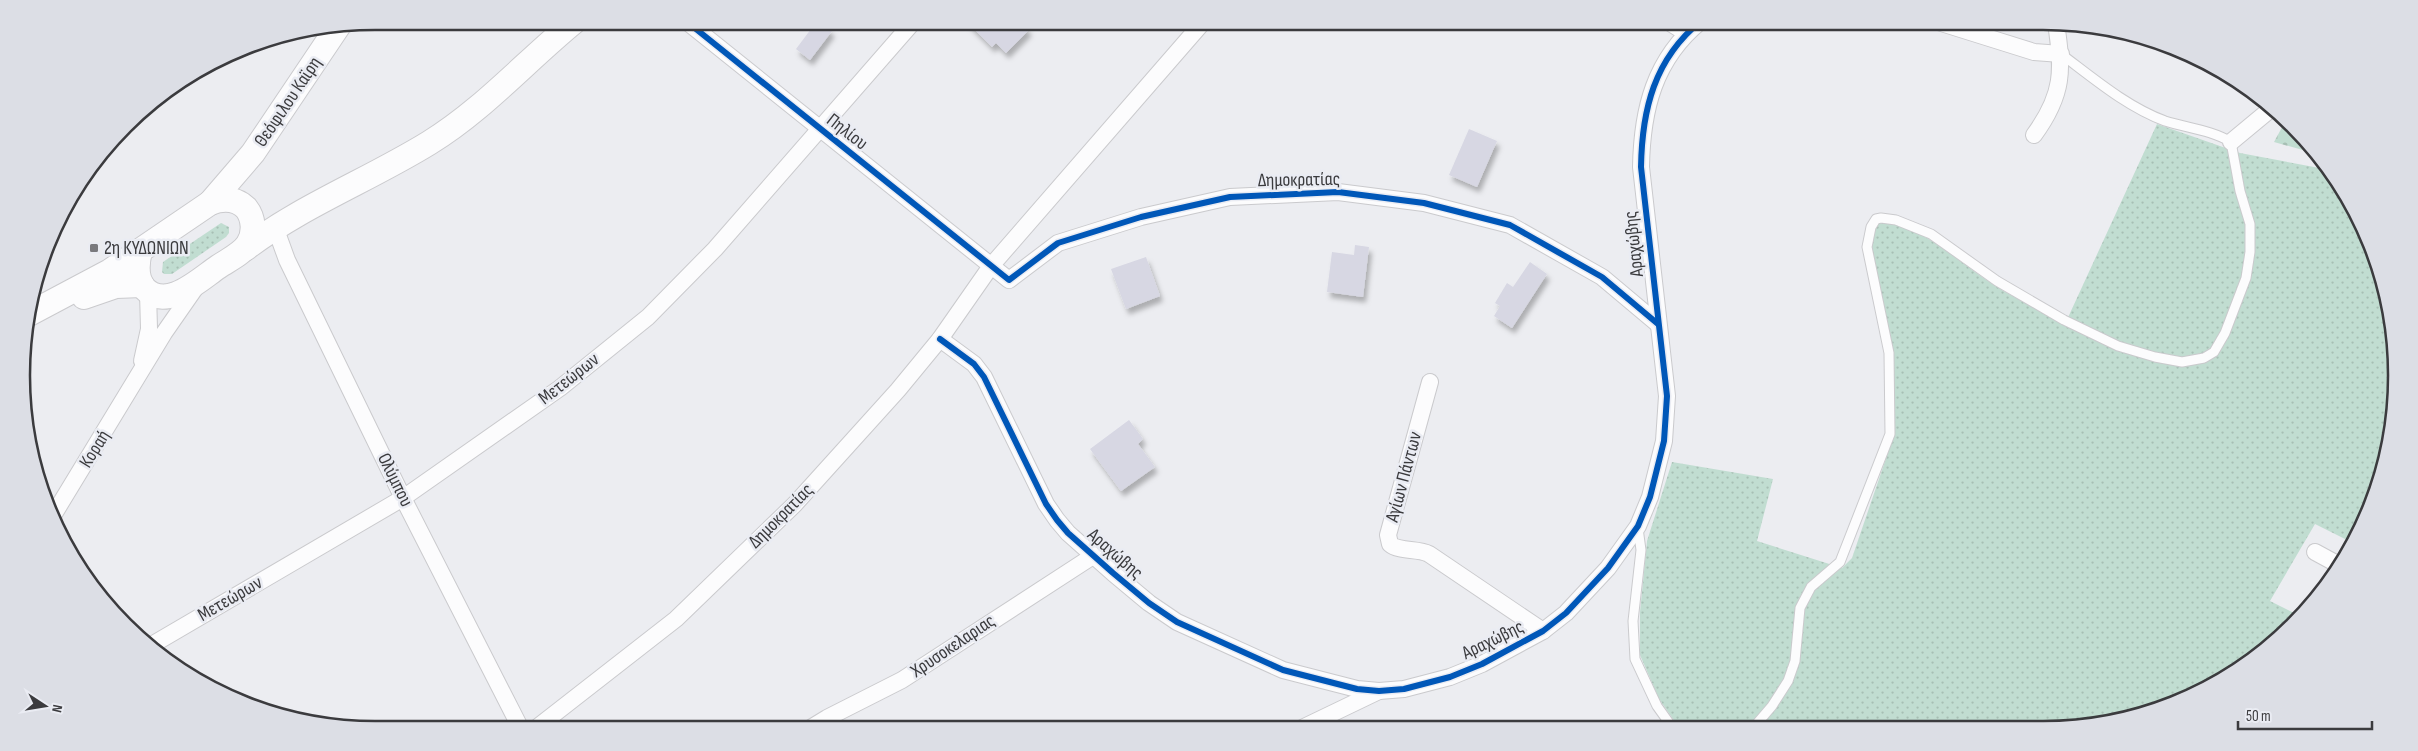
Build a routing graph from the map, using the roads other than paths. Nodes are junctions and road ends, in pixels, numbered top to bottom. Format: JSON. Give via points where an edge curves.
{"nodes":[{"id":1,"x":565,"y":30,"type":"edge"},
{"id":2,"x":697,"y":30,"type":"edge"},
{"id":3,"x":906,"y":30,"type":"edge"},
{"id":4,"x":1196,"y":30,"type":"edge"},
{"id":5,"x":1680,"y":30,"type":"edge"},
{"id":6,"x":1691,"y":30,"type":"edge"},
{"id":7,"x":1964,"y":30,"type":"edge"},
{"id":8,"x":2057,"y":31,"type":"edge"},
{"id":9,"x":334,"y":33,"type":"edge"},
{"id":10,"x":1686,"y":34,"type":"junction"},
{"id":11,"x":2061,"y":54,"type":"junction"},
{"id":12,"x":2266,"y":113,"type":"edge"},
{"id":13,"x":818,"y":129,"type":"junction"},
{"id":14,"x":2034,"y":135,"type":"dead end"},
{"id":15,"x":2231,"y":142,"type":"junction"},
{"id":16,"x":253,"y":154,"type":"junction"},
{"id":17,"x":210,"y":203,"type":"junction"},
{"id":18,"x":248,"y":212,"type":"junction"},
{"id":19,"x":281,"y":223,"type":"junction"},
{"id":20,"x":244,"y":250,"type":"junction"},
{"id":21,"x":140,"y":251,"type":"junction"},
{"id":22,"x":991,"y":266,"type":"junction"},
{"id":23,"x":204,"y":276,"type":"junction"},
{"id":24,"x":145,"y":288,"type":"junction"},
{"id":25,"x":38,"y":310,"type":"edge"},
{"id":26,"x":1658,"y":324,"type":"junction"},
{"id":27,"x":940,"y":339,"type":"junction"},
{"id":28,"x":1430,"y":382,"type":"dead end"},
{"id":29,"x":133,"y":384,"type":"junction"},
{"id":30,"x":403,"y":498,"type":"junction"},
{"id":31,"x":57,"y":509,"type":"edge"},
{"id":32,"x":1638,"y":526,"type":"junction"},
{"id":33,"x":2315,"y":552,"type":"dead end"},
{"id":34,"x":1093,"y":556,"type":"junction"},
{"id":35,"x":2333,"y":562,"type":"edge"},
{"id":36,"x":1543,"y":632,"type":"junction"},
{"id":37,"x":156,"y":642,"type":"edge"},
{"id":38,"x":1380,"y":691,"type":"junction"},
{"id":39,"x":516,"y":721,"type":"edge"},
{"id":40,"x":546,"y":721,"type":"edge"},
{"id":41,"x":822,"y":721,"type":"edge"},
{"id":42,"x":1317,"y":721,"type":"edge"},
{"id":43,"x":1668,"y":721,"type":"edge"},
{"id":44,"x":1759,"y":721,"type":"edge"}],
"edges":[{"from":1,"to":19,"type":"street","via":[[460,121],[429,143]]},
{"from":2,"to":13,"type":"street","name":"Πηλίου"},
{"from":3,"to":13,"type":"street","name":"Μετεώρων"},
{"from":4,"to":22,"type":"street","name":"Δημοκρατίας"},
{"from":5,"to":10,"type":"street"},
{"from":6,"to":10,"type":"street","name":"Αραχώβης"},
{"from":7,"to":11,"type":"street","via":[[2034,52]]},
{"from":8,"to":11,"type":"street"},
{"from":9,"to":16,"type":"street","name":"Θεόφιλου Καϊρη"},
{"from":10,"to":26,"type":"street","name":"Αραχώβης","via":[[1659,75],[1645,113],[1642,135],[1641,168]]},
{"from":11,"to":14,"type":"street","via":[[2056,98]]},
{"from":11,"to":15,"type":"lane","via":[[2118,96],[2156,116]]},
{"from":12,"to":15,"type":"street"},
{"from":13,"to":22,"type":"street","name":"Πηλίου"},
{"from":13,"to":30,"type":"street","name":"Μετεώρων","via":[[715,250],[648,317],[560,388]]},
{"from":15,"to":44,"type":"lane","via":[[2250,224],[2250,252],[2246,278],[2225,333],[2214,352],[2204,358],[2182,362],[2118,346],[2064,320],[1997,281],[1931,234],[1896,220],[1881,218],[1870,227],[1867,247],[1889,353],[1890,434],[1840,562],[1811,587],[1800,608],[1795,661],[1788,681]]},
{"from":16,"to":17,"type":"street","name":"Θεόφιλου Καϊρη"},
{"from":16,"to":18,"type":"street","name":"Θεόφιλου Καϊρη","via":[[246,188]]},
{"from":17,"to":18,"type":"street","via":[[229,199]]},
{"from":17,"to":21,"type":"street","name":"Θεόφιλου Καϊρη"},
{"from":18,"to":19,"type":"street","via":[[264,220]]},
{"from":18,"to":20,"type":"street","name":"Θεόφιλου Καϊρη","via":[[253,234]]},
{"from":19,"to":20,"type":"street"},
{"from":19,"to":30,"type":"street","name":"Ολύμπου","via":[[287,260]]},
{"from":20,"to":23,"type":"street"},
{"from":21,"to":24,"type":"street","via":[[137,271]]},
{"from":21,"to":25,"type":"street","name":"Θεόφιλου Καϊρη"},
{"from":22,"to":26,"type":"street","name":"Δημοκρατίας","via":[[1009,280],[1058,243],[1141,217],[1222,199],[1338,192],[1424,203],[1510,226],[1602,277]]},
{"from":22,"to":27,"type":"street","name":"Δημοκρατίας"},
{"from":23,"to":24,"type":"street","via":[[174,296],[156,296]]},
{"from":23,"to":29,"type":"street","name":"Κοραή"},
{"from":24,"to":25,"type":"street","via":[[116,286]]},
{"from":24,"to":29,"type":"street","name":"Κοραή","via":[[149,329]]},
{"from":26,"to":32,"type":"street","name":"Αραχώβης","via":[[1668,415],[1659,469]]},
{"from":27,"to":34,"type":"street","name":"Αραχώβης","via":[[974,364],[984,377],[1046,504],[1068,533]]},
{"from":27,"to":40,"type":"street","name":"Δημοκρατίας","via":[[795,504],[682,614]]},
{"from":28,"to":36,"type":"street","name":"Αγίων Πάντων","via":[[1388,535],[1390,544],[1395,548],[1430,554]]},
{"from":29,"to":31,"type":"street","name":"Κοραή"},
{"from":30,"to":37,"type":"street","name":"Μετεώρων"},
{"from":30,"to":39,"type":"street","name":"Ολύμπου"},
{"from":32,"to":36,"type":"street","name":"Αραχώβης","via":[[1588,592]]},
{"from":32,"to":43,"type":"lane","via":[[1641,550],[1633,621],[1635,659]]},
{"from":33,"to":35,"type":"street"},
{"from":34,"to":38,"type":"street","name":"Αραχώβης","via":[[1154,606],[1211,639],[1283,670],[1357,689]]},
{"from":34,"to":41,"type":"street","name":"Χρυσοκελαριας","via":[[902,680]]},
{"from":36,"to":38,"type":"street","name":"Αραχώβης","via":[[1450,677],[1404,689]]},
{"from":38,"to":42,"type":"street"}]}
